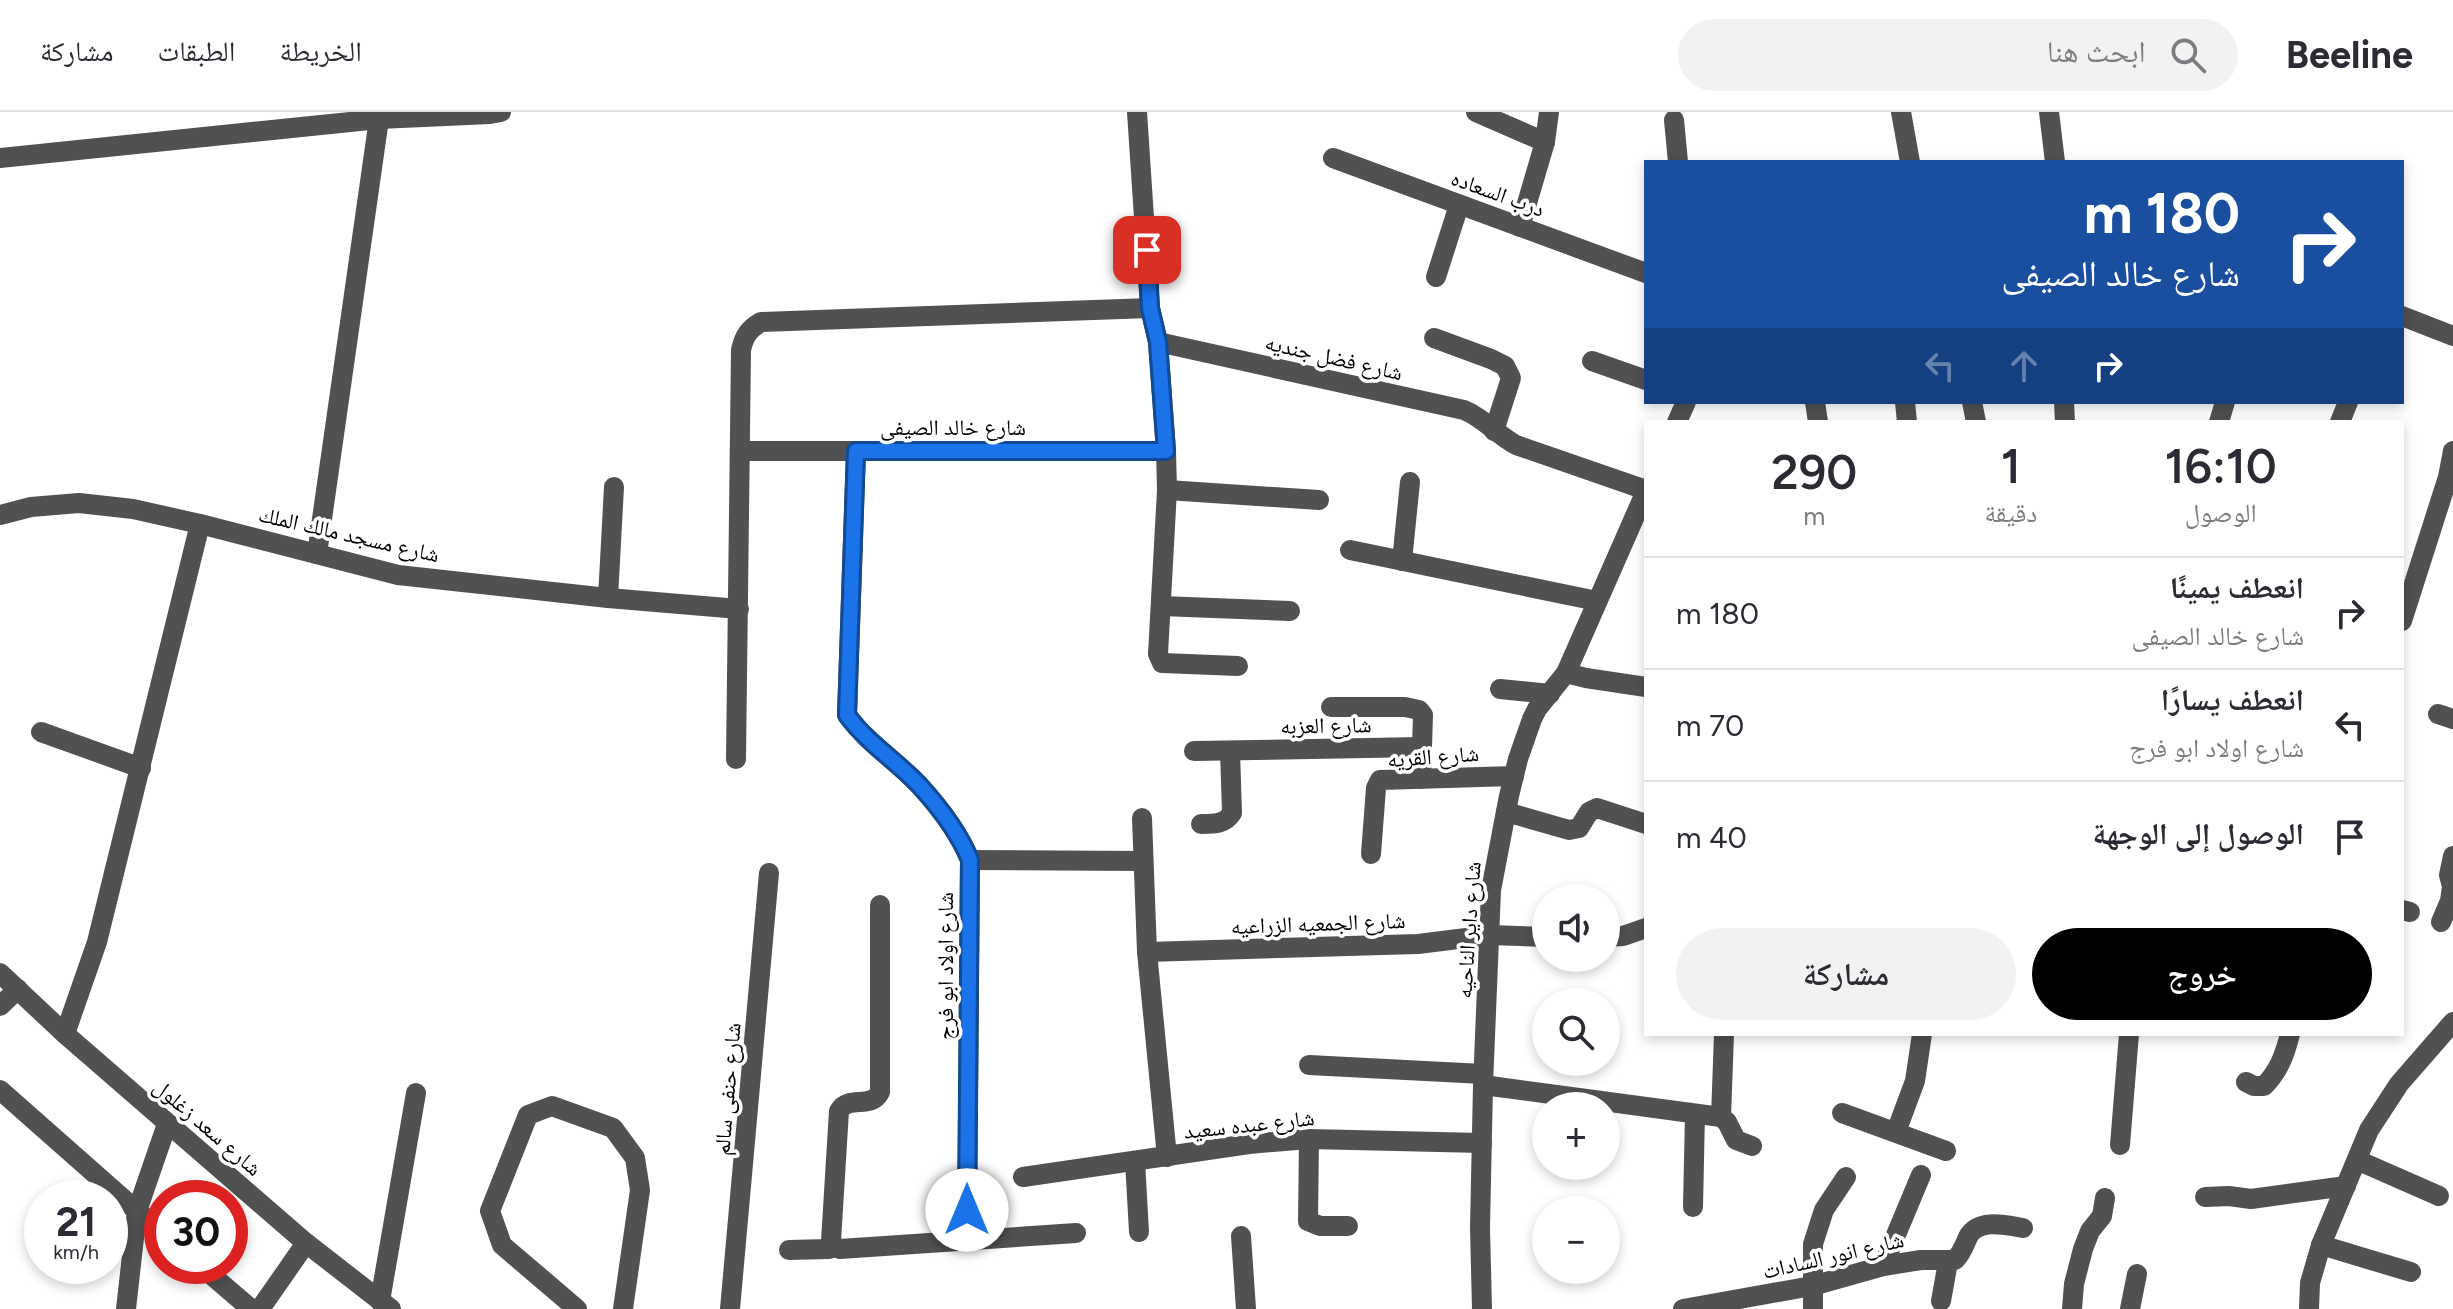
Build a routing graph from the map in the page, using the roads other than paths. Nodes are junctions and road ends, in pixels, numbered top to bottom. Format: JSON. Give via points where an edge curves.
{"nodes":[{"id":1,"x":501,"y":112,"type":"edge"},
{"id":2,"x":1137,"y":112,"type":"edge"},
{"id":3,"x":1476,"y":112,"type":"edge"},
{"id":4,"x":1549,"y":112,"type":"edge"},
{"id":5,"x":1901,"y":112,"type":"edge"},
{"id":6,"x":2049,"y":112,"type":"edge"},
{"id":7,"x":379,"y":119,"type":"junction"},
{"id":8,"x":1674,"y":120,"type":"dead end"},
{"id":9,"x":1545,"y":142,"type":"junction"},
{"id":10,"x":0,"y":158,"type":"edge"},
{"id":11,"x":1333,"y":158,"type":"dead end"},
{"id":12,"x":1678,"y":160,"type":"edge"},
{"id":13,"x":1910,"y":160,"type":"edge"},
{"id":14,"x":2055,"y":160,"type":"edge"},
{"id":15,"x":1459,"y":205,"type":"junction"},
{"id":16,"x":1520,"y":227,"type":"junction"},
{"id":17,"x":1644,"y":272,"type":"edge"},
{"id":18,"x":1436,"y":277,"type":"dead end"},
{"id":19,"x":1150,"y":308,"type":"junction"},
{"id":20,"x":2404,"y":317,"type":"edge"},
{"id":21,"x":2453,"y":336,"type":"edge"},
{"id":22,"x":1434,"y":338,"type":"dead end"},
{"id":23,"x":1158,"y":342,"type":"junction"},
{"id":24,"x":1592,"y":361,"type":"dead end"},
{"id":25,"x":1644,"y":379,"type":"edge"},
{"id":26,"x":1494,"y":431,"type":"junction"},
{"id":27,"x":740,"y":451,"type":"junction"},
{"id":28,"x":856,"y":451,"type":"junction"},
{"id":29,"x":1166,"y":451,"type":"junction"},
{"id":30,"x":2452,"y":461,"type":"edge"},
{"id":31,"x":1410,"y":482,"type":"dead end"},
{"id":32,"x":614,"y":487,"type":"dead end"},
{"id":33,"x":1167,"y":490,"type":"junction"},
{"id":34,"x":1644,"y":490,"type":"edge"},
{"id":35,"x":1644,"y":495,"type":"edge"},
{"id":36,"x":1319,"y":500,"type":"dead end"},
{"id":37,"x":0,"y":515,"type":"edge"},
{"id":38,"x":200,"y":524,"type":"junction"},
{"id":39,"x":1350,"y":550,"type":"dead end"},
{"id":40,"x":317,"y":554,"type":"junction"},
{"id":41,"x":1402,"y":561,"type":"junction"},
{"id":42,"x":608,"y":598,"type":"junction"},
{"id":43,"x":1597,"y":601,"type":"junction"},
{"id":44,"x":1161,"y":606,"type":"junction"},
{"id":45,"x":739,"y":609,"type":"junction"},
{"id":46,"x":1290,"y":611,"type":"dead end"},
{"id":47,"x":2404,"y":615,"type":"edge"},
{"id":48,"x":1238,"y":666,"type":"dead end"},
{"id":49,"x":1566,"y":673,"type":"junction"},
{"id":50,"x":1644,"y":687,"type":"edge"},
{"id":51,"x":1500,"y":689,"type":"dead end"},
{"id":52,"x":1550,"y":694,"type":"junction"},
{"id":53,"x":1331,"y":707,"type":"dead end"},
{"id":54,"x":41,"y":732,"type":"dead end"},
{"id":55,"x":1422,"y":747,"type":"junction"},
{"id":56,"x":1194,"y":751,"type":"dead end"},
{"id":57,"x":1230,"y":751,"type":"junction"},
{"id":58,"x":736,"y":759,"type":"dead end"},
{"id":59,"x":141,"y":768,"type":"junction"},
{"id":60,"x":1514,"y":776,"type":"junction"},
{"id":61,"x":1421,"y":779,"type":"junction"},
{"id":62,"x":1506,"y":812,"type":"junction"},
{"id":63,"x":1142,"y":818,"type":"dead end"},
{"id":64,"x":1644,"y":823,"type":"edge"},
{"id":65,"x":1201,"y":824,"type":"dead end"},
{"id":66,"x":1371,"y":854,"type":"dead end"},
{"id":67,"x":2453,"y":856,"type":"edge"},
{"id":68,"x":970,"y":860,"type":"junction"},
{"id":69,"x":1142,"y":861,"type":"junction"},
{"id":70,"x":769,"y":873,"type":"dead end"},
{"id":71,"x":880,"y":905,"type":"dead end"},
{"id":72,"x":2441,"y":922,"type":"dead end"},
{"id":73,"x":1644,"y":929,"type":"edge"},
{"id":74,"x":1490,"y":935,"type":"junction"},
{"id":75,"x":1532,"y":936,"type":"edge"},
{"id":76,"x":1620,"y":936,"type":"edge"},
{"id":77,"x":1147,"y":952,"type":"junction"},
{"id":78,"x":0,"y":973,"type":"edge"},
{"id":79,"x":18,"y":989,"type":"junction"},
{"id":80,"x":0,"y":1006,"type":"edge"},
{"id":81,"x":2453,"y":1022,"type":"edge"},
{"id":82,"x":65,"y":1034,"type":"junction"},
{"id":83,"x":1724,"y":1036,"type":"edge"},
{"id":84,"x":1922,"y":1036,"type":"edge"},
{"id":85,"x":2129,"y":1036,"type":"edge"},
{"id":86,"x":2289,"y":1036,"type":"edge"},
{"id":87,"x":1309,"y":1065,"type":"dead end"},
{"id":88,"x":1483,"y":1080,"type":"junction"},
{"id":89,"x":2246,"y":1082,"type":"dead end"},
{"id":90,"x":0,"y":1090,"type":"edge"},
{"id":91,"x":416,"y":1093,"type":"dead end"},
{"id":92,"x":1842,"y":1113,"type":"dead end"},
{"id":93,"x":1695,"y":1114,"type":"junction"},
{"id":94,"x":1721,"y":1117,"type":"junction"},
{"id":95,"x":167,"y":1124,"type":"junction"},
{"id":96,"x":1896,"y":1132,"type":"junction"},
{"id":97,"x":1309,"y":1139,"type":"junction"},
{"id":98,"x":1482,"y":1143,"type":"junction"},
{"id":99,"x":2120,"y":1145,"type":"dead end"},
{"id":100,"x":1752,"y":1146,"type":"dead end"},
{"id":101,"x":1946,"y":1151,"type":"dead end"},
{"id":102,"x":1167,"y":1157,"type":"junction"},
{"id":103,"x":2357,"y":1160,"type":"junction"},
{"id":104,"x":1135,"y":1161,"type":"junction"},
{"id":105,"x":1921,"y":1175,"type":"dead end"},
{"id":106,"x":1023,"y":1177,"type":"dead end"},
{"id":107,"x":1846,"y":1177,"type":"dead end"},
{"id":108,"x":2346,"y":1186,"type":"junction"},
{"id":109,"x":2439,"y":1196,"type":"dead end"},
{"id":110,"x":2205,"y":1197,"type":"dead end"},
{"id":111,"x":2105,"y":1198,"type":"dead end"},
{"id":112,"x":1693,"y":1207,"type":"dead end"},
{"id":113,"x":137,"y":1211,"type":"junction"},
{"id":114,"x":144,"y":1217,"type":"edge"},
{"id":115,"x":1348,"y":1226,"type":"dead end"},
{"id":116,"x":2023,"y":1228,"type":"dead end"},
{"id":117,"x":1139,"y":1232,"type":"dead end"},
{"id":118,"x":1076,"y":1233,"type":"dead end"},
{"id":119,"x":1241,"y":1236,"type":"dead end"},
{"id":120,"x":967,"y":1241,"type":"junction"},
{"id":121,"x":306,"y":1243,"type":"junction"},
{"id":122,"x":2321,"y":1245,"type":"junction"},
{"id":123,"x":834,"y":1247,"type":"junction"},
{"id":124,"x":789,"y":1250,"type":"dead end"},
{"id":125,"x":1948,"y":1262,"type":"junction"},
{"id":126,"x":1883,"y":1266,"type":"junction"},
{"id":127,"x":2411,"y":1272,"type":"dead end"},
{"id":128,"x":2137,"y":1274,"type":"dead end"},
{"id":129,"x":222,"y":1284,"type":"edge"},
{"id":130,"x":1812,"y":1286,"type":"junction"},
{"id":131,"x":1941,"y":1301,"type":"dead end"},
{"id":132,"x":385,"y":1305,"type":"edge"},
{"id":133,"x":126,"y":1309,"type":"edge"},
{"id":134,"x":251,"y":1309,"type":"edge"},
{"id":135,"x":260,"y":1309,"type":"edge"},
{"id":136,"x":577,"y":1309,"type":"edge"},
{"id":137,"x":623,"y":1309,"type":"edge"},
{"id":138,"x":730,"y":1309,"type":"edge"},
{"id":139,"x":1246,"y":1309,"type":"edge"},
{"id":140,"x":1482,"y":1309,"type":"edge"},
{"id":141,"x":1683,"y":1309,"type":"edge"},
{"id":142,"x":1813,"y":1309,"type":"edge"},
{"id":143,"x":2072,"y":1309,"type":"edge"},
{"id":144,"x":2130,"y":1309,"type":"edge"},
{"id":145,"x":2309,"y":1309,"type":"edge"}],
"edges":[{"from":1,"to":7,"type":"street"},
{"from":2,"to":19,"type":"street"},
{"from":3,"to":9,"type":"street"},
{"from":4,"to":9,"type":"street"},
{"from":5,"to":13,"type":"street"},
{"from":6,"to":14,"type":"street"},
{"from":7,"to":10,"type":"street"},
{"from":7,"to":40,"type":"street"},
{"from":8,"to":12,"type":"street"},
{"from":9,"to":16,"type":"street"},
{"from":11,"to":15,"type":"street","name":"درب السعاده"},
{"from":15,"to":16,"type":"street","name":"درب السعاده"},
{"from":15,"to":18,"type":"street"},
{"from":16,"to":17,"type":"street","name":"درب السعاده"},
{"from":19,"to":23,"type":"street"},
{"from":19,"to":27,"type":"street","via":[[761,322],[744,337],[741,350]]},
{"from":20,"to":21,"type":"street"},
{"from":22,"to":26,"type":"street","via":[[1505,366],[1511,378]]},
{"from":23,"to":26,"type":"street","name":"شارع فضل جنديه","via":[[1464,410]]},
{"from":23,"to":29,"type":"street"},
{"from":24,"to":25,"type":"street"},
{"from":26,"to":34,"type":"street","name":"شارع فضل جنديه","via":[[1516,445]]},
{"from":27,"to":28,"type":"street","name":"شارع خالد الصيفى"},
{"from":27,"to":45,"type":"street"},
{"from":28,"to":29,"type":"street","name":"شارع خالد الصيفى"},
{"from":28,"to":68,"type":"street","name":"شارع اولاد ابو فرج","via":[[847,715],[920,786]]},
{"from":29,"to":33,"type":"street"},
{"from":30,"to":47,"type":"street"},
{"from":31,"to":41,"type":"street"},
{"from":32,"to":42,"type":"street"},
{"from":33,"to":36,"type":"street"},
{"from":33,"to":44,"type":"street"},
{"from":35,"to":43,"type":"street","name":"شارع داير الناحيه"},
{"from":37,"to":38,"type":"street","name":"شارع مسجد مالك الملك","via":[[79,503]]},
{"from":38,"to":40,"type":"street","name":"شارع مسجد مالك الملك"},
{"from":38,"to":59,"type":"street"},
{"from":39,"to":41,"type":"street"},
{"from":40,"to":42,"type":"street","name":"شارع مسجد مالك الملك","via":[[398,575]]},
{"from":41,"to":43,"type":"street"},
{"from":42,"to":45,"type":"street","name":"شارع مسجد مالك الملك"},
{"from":43,"to":49,"type":"street","name":"شارع داير الناحيه"},
{"from":44,"to":46,"type":"street"},
{"from":44,"to":48,"type":"street","via":[[1162,663]]},
{"from":45,"to":58,"type":"street"},
{"from":49,"to":50,"type":"street"},
{"from":49,"to":52,"type":"street","name":"شارع داير الناحيه"},
{"from":51,"to":52,"type":"street"},
{"from":52,"to":60,"type":"street","name":"شارع داير الناحيه","via":[[1532,719]]},
{"from":53,"to":55,"type":"street","via":[[1419,710]]},
{"from":54,"to":59,"type":"street"},
{"from":55,"to":57,"type":"street","name":"شارع العزبه"},
{"from":55,"to":61,"type":"street"},
{"from":56,"to":57,"type":"street","name":"شارع العزبه"},
{"from":57,"to":65,"type":"street","via":[[1232,813],[1218,824]]},
{"from":59,"to":82,"type":"street","via":[[97,942]]},
{"from":60,"to":61,"type":"street","name":"شارع القريه"},
{"from":60,"to":62,"type":"street","name":"شارع داير الناحيه"},
{"from":61,"to":66,"type":"street","name":"شارع القريه","via":[[1380,780]]},
{"from":62,"to":64,"type":"street","via":[[1569,830],[1579,828],[1597,808]]},
{"from":62,"to":74,"type":"street","name":"شارع داير الناحيه","via":[[1491,890]]},
{"from":63,"to":69,"type":"street"},
{"from":67,"to":72,"type":"street","via":[[2450,901]]},
{"from":68,"to":69,"type":"street"},
{"from":68,"to":120,"type":"street","name":"شارع اولاد ابو فرج"},
{"from":69,"to":77,"type":"street"},
{"from":70,"to":138,"type":"street","name":"شارع حنفى سالم"},
{"from":71,"to":123,"type":"street","via":[[880,1092],[871,1102],[847,1102],[839,1111]]},
{"from":73,"to":76,"type":"street"},
{"from":74,"to":75,"type":"street","name":"شارع الجمعيه الزراعيه"},
{"from":74,"to":77,"type":"street","name":"شارع الجمعيه الزراعيه","via":[[1418,944]]},
{"from":74,"to":88,"type":"street","name":"شارع داير الناحيه"},
{"from":77,"to":102,"type":"street"},
{"from":78,"to":79,"type":"street","name":"شارع سعد زغلول"},
{"from":79,"to":80,"type":"street"},
{"from":79,"to":82,"type":"street","name":"شارع سعد زغلول"},
{"from":81,"to":103,"type":"street","via":[[2399,1084],[2369,1130]]},
{"from":82,"to":95,"type":"street","name":"شارع سعد زغلول"},
{"from":83,"to":94,"type":"street"},
{"from":84,"to":96,"type":"street","via":[[1915,1081]]},
{"from":85,"to":99,"type":"street"},
{"from":86,"to":89,"type":"street","via":[[2272,1078],[2264,1086]]},
{"from":87,"to":88,"type":"street"},
{"from":88,"to":93,"type":"street"},
{"from":88,"to":98,"type":"street","name":"شارع داير الناحيه"},
{"from":90,"to":113,"type":"street"},
{"from":91,"to":132,"type":"street"},
{"from":92,"to":96,"type":"street"},
{"from":93,"to":94,"type":"street"},
{"from":93,"to":112,"type":"street"},
{"from":94,"to":100,"type":"street","via":[[1736,1140]]},
{"from":95,"to":113,"type":"street"},
{"from":95,"to":121,"type":"street","name":"شارع سعد زغلول"},
{"from":96,"to":101,"type":"street"},
{"from":97,"to":98,"type":"street","name":"شارع عبده سعيد"},
{"from":97,"to":102,"type":"street","name":"شارع عبده سعيد"},
{"from":97,"to":115,"type":"street","via":[[1308,1221]]},
{"from":98,"to":140,"type":"street","name":"شارع داير الناحيه"},
{"from":102,"to":104,"type":"street","name":"شارع عبده سعيد"},
{"from":103,"to":108,"type":"street"},
{"from":103,"to":109,"type":"street"},
{"from":104,"to":106,"type":"street","name":"شارع عبده سعيد"},
{"from":104,"to":117,"type":"street"},
{"from":105,"to":126,"type":"street"},
{"from":107,"to":130,"type":"street","via":[[1824,1210],[1813,1244]]},
{"from":108,"to":110,"type":"street","via":[[2251,1199]]},
{"from":108,"to":122,"type":"street"},
{"from":111,"to":143,"type":"street","via":[[2102,1216],[2083,1249]]},
{"from":113,"to":114,"type":"street"},
{"from":113,"to":133,"type":"street"},
{"from":116,"to":125,"type":"street","via":[[1978,1226],[1963,1252]]},
{"from":118,"to":120,"type":"street"},
{"from":119,"to":139,"type":"street"},
{"from":120,"to":123,"type":"street"},
{"from":121,"to":132,"type":"street","name":"شارع سعد زغلول"},
{"from":121,"to":135,"type":"street"},
{"from":122,"to":127,"type":"street"},
{"from":122,"to":145,"type":"street"},
{"from":123,"to":124,"type":"street"},
{"from":125,"to":126,"type":"street","name":"شارع انور السادات"},
{"from":125,"to":131,"type":"street"},
{"from":126,"to":130,"type":"street","name":"شارع انور السادات"},
{"from":128,"to":144,"type":"street"},
{"from":129,"to":134,"type":"street"},
{"from":130,"to":141,"type":"street","name":"شارع انور السادات"},
{"from":130,"to":142,"type":"street"},
{"from":136,"to":137,"type":"street","via":[[502,1245],[490,1211],[528,1115],[552,1106],[613,1128],[635,1158],[640,1190]]}]}
